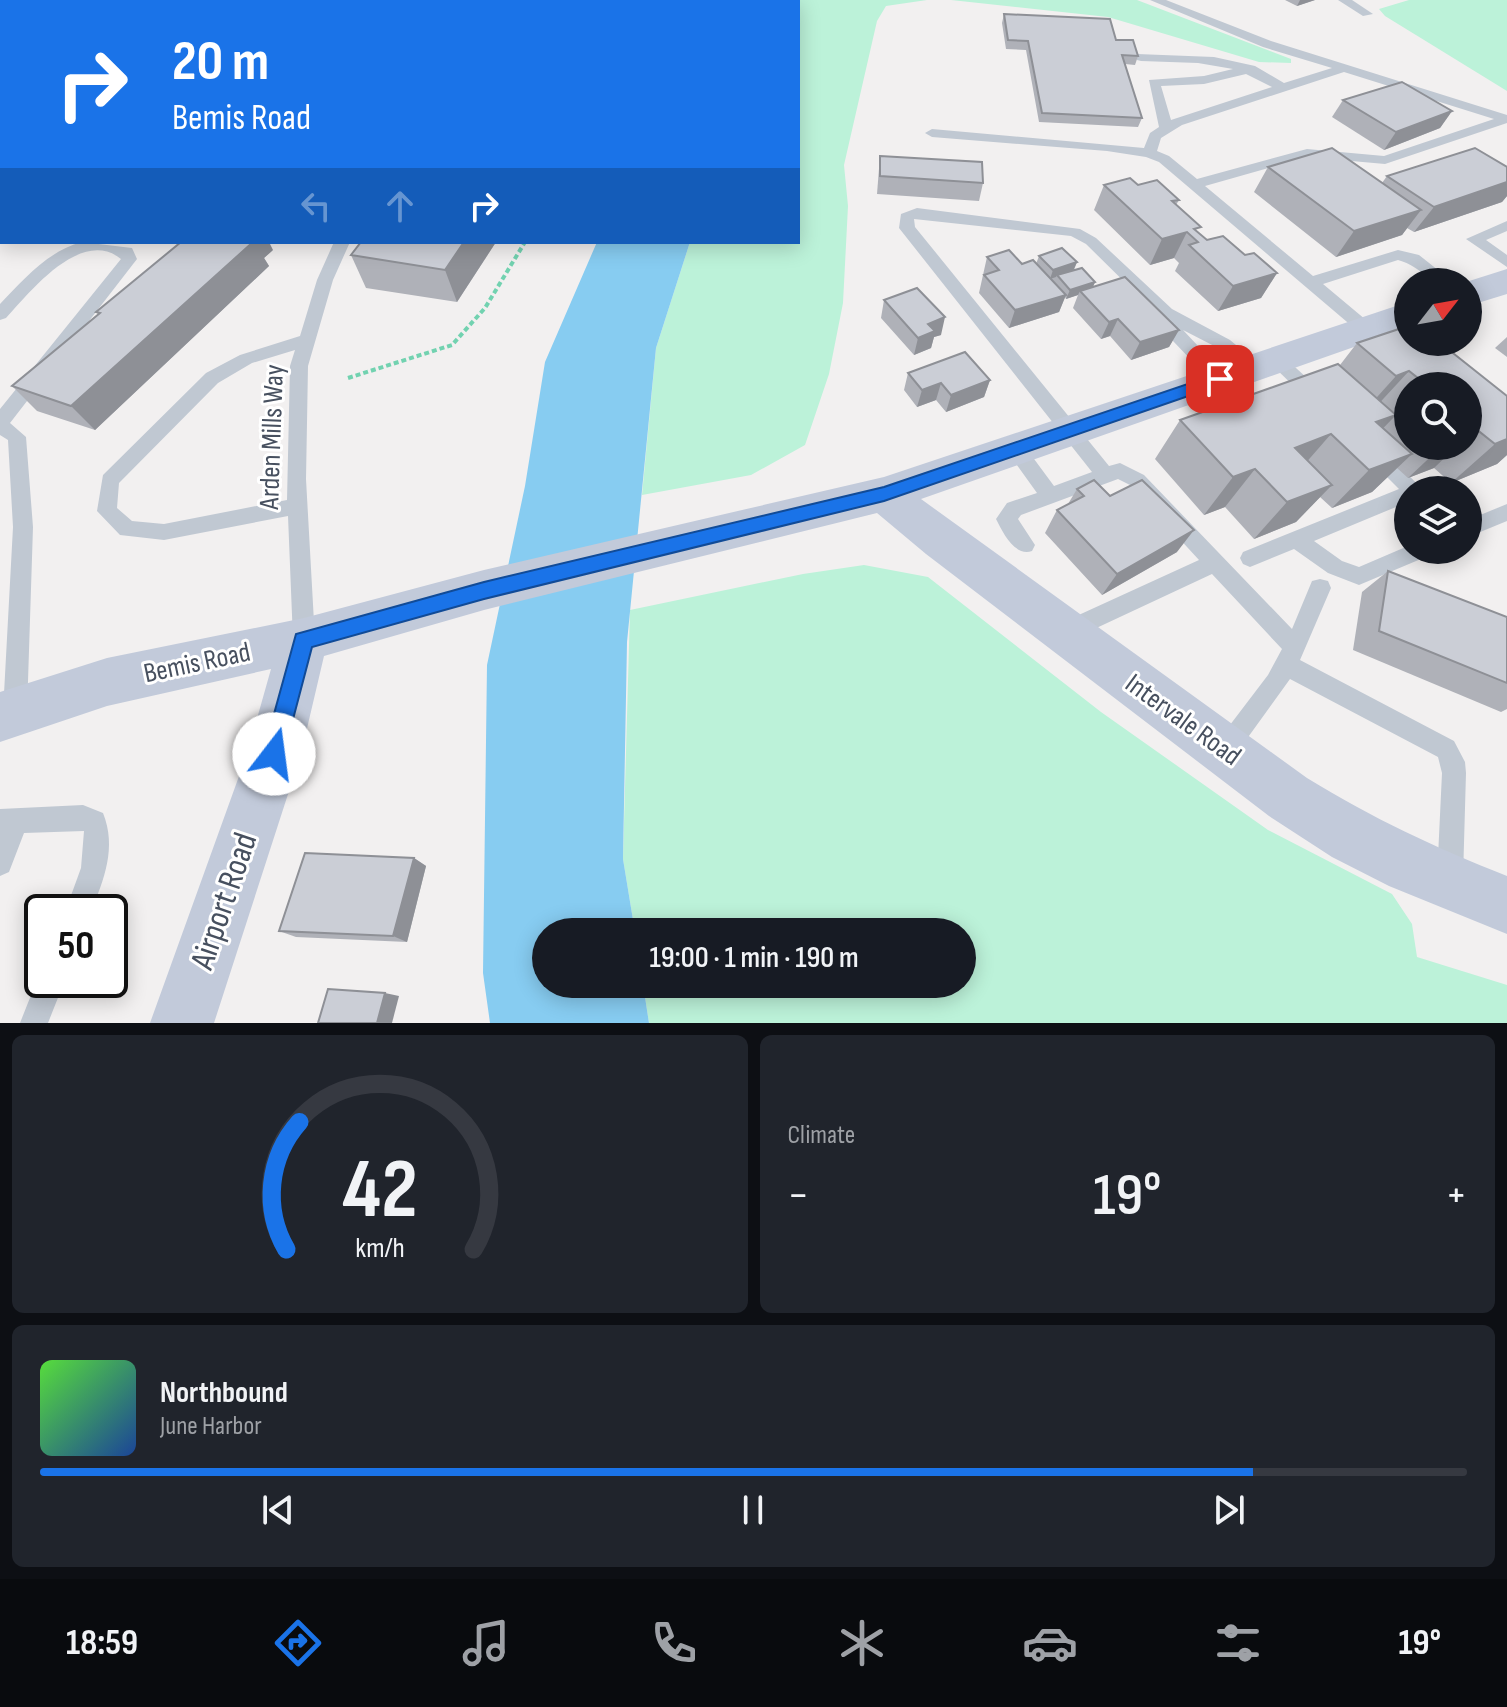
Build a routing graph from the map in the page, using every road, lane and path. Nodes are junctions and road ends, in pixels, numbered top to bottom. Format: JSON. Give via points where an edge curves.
{"nodes":[{"id":1,"x":1156,"y":0,"type":"edge"},
{"id":2,"x":1191,"y":0,"type":"edge"},
{"id":3,"x":1344,"y":0,"type":"edge"},
{"id":4,"x":1176,"y":8,"type":"junction"},
{"id":5,"x":1367,"y":14,"type":"dead end"},
{"id":6,"x":1141,"y":57,"type":"edge"},
{"id":7,"x":1345,"y":68,"type":"junction"},
{"id":8,"x":1251,"y":69,"type":"junction"},
{"id":9,"x":1283,"y":88,"type":"junction"},
{"id":10,"x":1419,"y":100,"type":"edge"},
{"id":11,"x":1507,"y":119,"type":"edge"},
{"id":12,"x":1459,"y":123,"type":"junction"},
{"id":13,"x":1166,"y":128,"type":"junction"},
{"id":14,"x":932,"y":133,"type":"dead end"},
{"id":15,"x":1149,"y":153,"type":"junction"},
{"id":16,"x":1196,"y":184,"type":"junction"},
{"id":17,"x":1507,"y":226,"type":"edge"},
{"id":18,"x":341,"y":244,"type":"edge"},
{"id":19,"x":524,"y":244,"type":"edge"},
{"id":20,"x":1507,"y":262,"type":"edge"},
{"id":21,"x":1426,"y":268,"type":"edge"},
{"id":22,"x":1507,"y":281,"type":"edge"},
{"id":23,"x":1311,"y":282,"type":"junction"},
{"id":24,"x":1482,"y":289,"type":"edge"},
{"id":25,"x":1166,"y":313,"type":"junction"},
{"id":26,"x":0,"y":314,"type":"edge"},
{"id":27,"x":1394,"y":320,"type":"edge"},
{"id":28,"x":1366,"y":329,"type":"junction"},
{"id":29,"x":306,"y":340,"type":"junction"},
{"id":30,"x":1250,"y":369,"type":"junction"},
{"id":31,"x":348,"y":378,"type":"dead end"},
{"id":32,"x":1327,"y":407,"type":"edge"},
{"id":33,"x":0,"y":424,"type":"edge"},
{"id":34,"x":1068,"y":431,"type":"junction"},
{"id":35,"x":1367,"y":445,"type":"edge"},
{"id":36,"x":1016,"y":449,"type":"junction"},
{"id":37,"x":1105,"y":475,"type":"junction"},
{"id":38,"x":1399,"y":476,"type":"edge"},
{"id":39,"x":884,"y":494,"type":"junction"},
{"id":40,"x":1050,"y":496,"type":"junction"},
{"id":41,"x":1394,"y":500,"type":"edge"},
{"id":42,"x":297,"y":506,"type":"junction"},
{"id":43,"x":1507,"y":512,"type":"edge"},
{"id":44,"x":1482,"y":523,"type":"edge"},
{"id":45,"x":1296,"y":540,"type":"junction"},
{"id":46,"x":1025,"y":545,"type":"dead end"},
{"id":47,"x":1250,"y":558,"type":"dead end"},
{"id":48,"x":1394,"y":561,"type":"edge"},
{"id":49,"x":1216,"y":562,"type":"junction"},
{"id":50,"x":1320,"y":588,"type":"dead end"},
{"id":51,"x":1065,"y":633,"type":"junction"},
{"id":52,"x":304,"y":640,"type":"junction"},
{"id":53,"x":1291,"y":656,"type":"junction"},
{"id":54,"x":7,"y":715,"type":"edge"},
{"id":55,"x":1225,"y":750,"type":"junction"},
{"id":56,"x":8,"y":822,"type":"edge"},
{"id":57,"x":0,"y":863,"type":"edge"},
{"id":58,"x":1450,"y":882,"type":"junction"},
{"id":59,"x":85,"y":894,"type":"edge"},
{"id":60,"x":1507,"y":905,"type":"edge"},
{"id":61,"x":44,"y":998,"type":"edge"},
{"id":62,"x":34,"y":1023,"type":"edge"},
{"id":63,"x":182,"y":1023,"type":"edge"}],
"edges":[{"from":1,"to":4,"type":"lane"},
{"from":2,"to":4,"type":"lane"},
{"from":3,"to":5,"type":"lane"},
{"from":4,"to":7,"type":"lane","via":[[1239,35]]},
{"from":6,"to":8,"type":"lane","via":[[1212,59]]},
{"from":7,"to":9,"type":"lane"},
{"from":7,"to":11,"type":"lane"},
{"from":8,"to":9,"type":"lane"},
{"from":8,"to":13,"type":"lane","via":[[1204,80],[1154,83]]},
{"from":9,"to":13,"type":"lane"},
{"from":10,"to":12,"type":"lane"},
{"from":11,"to":12,"type":"lane"},
{"from":12,"to":16,"type":"lane","via":[[1439,148],[1377,161],[1298,155]]},
{"from":13,"to":15,"type":"lane","via":[[1155,136]]},
{"from":14,"to":15,"type":"lane"},
{"from":15,"to":16,"type":"lane"},
{"from":16,"to":23,"type":"lane"},
{"from":17,"to":20,"type":"lane","via":[[1474,239]]},
{"from":18,"to":29,"type":"lane","name":"Arden Mills Way"},
{"from":19,"to":31,"type":"path","via":[[485,308],[452,345]]},
{"from":21,"to":23,"type":"lane","via":[[1398,255]]},
{"from":22,"to":24,"type":"main road"},
{"from":23,"to":28,"type":"lane"},
{"from":25,"to":30,"type":"lane","via":[[1224,344]]},
{"from":25,"to":30,"type":"lane","via":[[1179,337]]},
{"from":25,"to":34,"type":"lane","via":[[1075,232],[917,213],[906,217],[907,228]]},
{"from":26,"to":33,"type":"lane","via":[[58,259],[79,247],[126,252],[129,259]]},
{"from":27,"to":28,"type":"main road","name":"Bemis Road"},
{"from":28,"to":30,"type":"main road","name":"Bemis Road"},
{"from":29,"to":42,"type":"lane","name":"Arden Mills Way","via":[[296,413]]},
{"from":29,"to":42,"type":"lane","via":[[246,359],[212,378],[110,480],[107,511],[127,529],[164,532]]},
{"from":30,"to":32,"type":"lane"},
{"from":30,"to":34,"type":"main road","name":"Bemis Road"},
{"from":33,"to":54,"type":"lane","via":[[17,437],[23,527]]},
{"from":34,"to":36,"type":"main road","name":"Bemis Road"},
{"from":34,"to":37,"type":"lane"},
{"from":35,"to":38,"type":"lane"},
{"from":36,"to":39,"type":"main road","name":"Bemis Road"},
{"from":36,"to":40,"type":"lane"},
{"from":37,"to":40,"type":"lane"},
{"from":37,"to":49,"type":"lane","via":[[1120,471],[1137,480]]},
{"from":39,"to":51,"type":"main road","name":"Intervale Road"},
{"from":39,"to":52,"type":"main road","name":"Bemis Road","via":[[484,590]]},
{"from":40,"to":46,"type":"lane","via":[[1009,513],[1009,525]]},
{"from":41,"to":45,"type":"lane"},
{"from":42,"to":52,"type":"lane","name":"Arden Mills Way"},
{"from":43,"to":44,"type":"lane"},
{"from":45,"to":47,"type":"lane"},
{"from":45,"to":48,"type":"lane","via":[[1335,567],[1359,576]]},
{"from":49,"to":51,"type":"lane"},
{"from":49,"to":53,"type":"lane"},
{"from":50,"to":53,"type":"lane"},
{"from":51,"to":55,"type":"main road","name":"Intervale Road"},
{"from":52,"to":54,"type":"main road","name":"Bemis Road","via":[[107,682]]},
{"from":52,"to":63,"type":"main road","name":"Airport Road","via":[[274,754]]},
{"from":53,"to":55,"type":"lane"},
{"from":53,"to":58,"type":"lane","via":[[1446,749],[1454,773]]},
{"from":55,"to":58,"type":"main road","name":"Intervale Road","via":[[1352,837]]},
{"from":56,"to":57,"type":"lane"},
{"from":56,"to":59,"type":"lane","via":[[94,822],[98,839]]},
{"from":58,"to":60,"type":"main road","name":"Intervale Road"},
{"from":61,"to":62,"type":"lane"}]}
